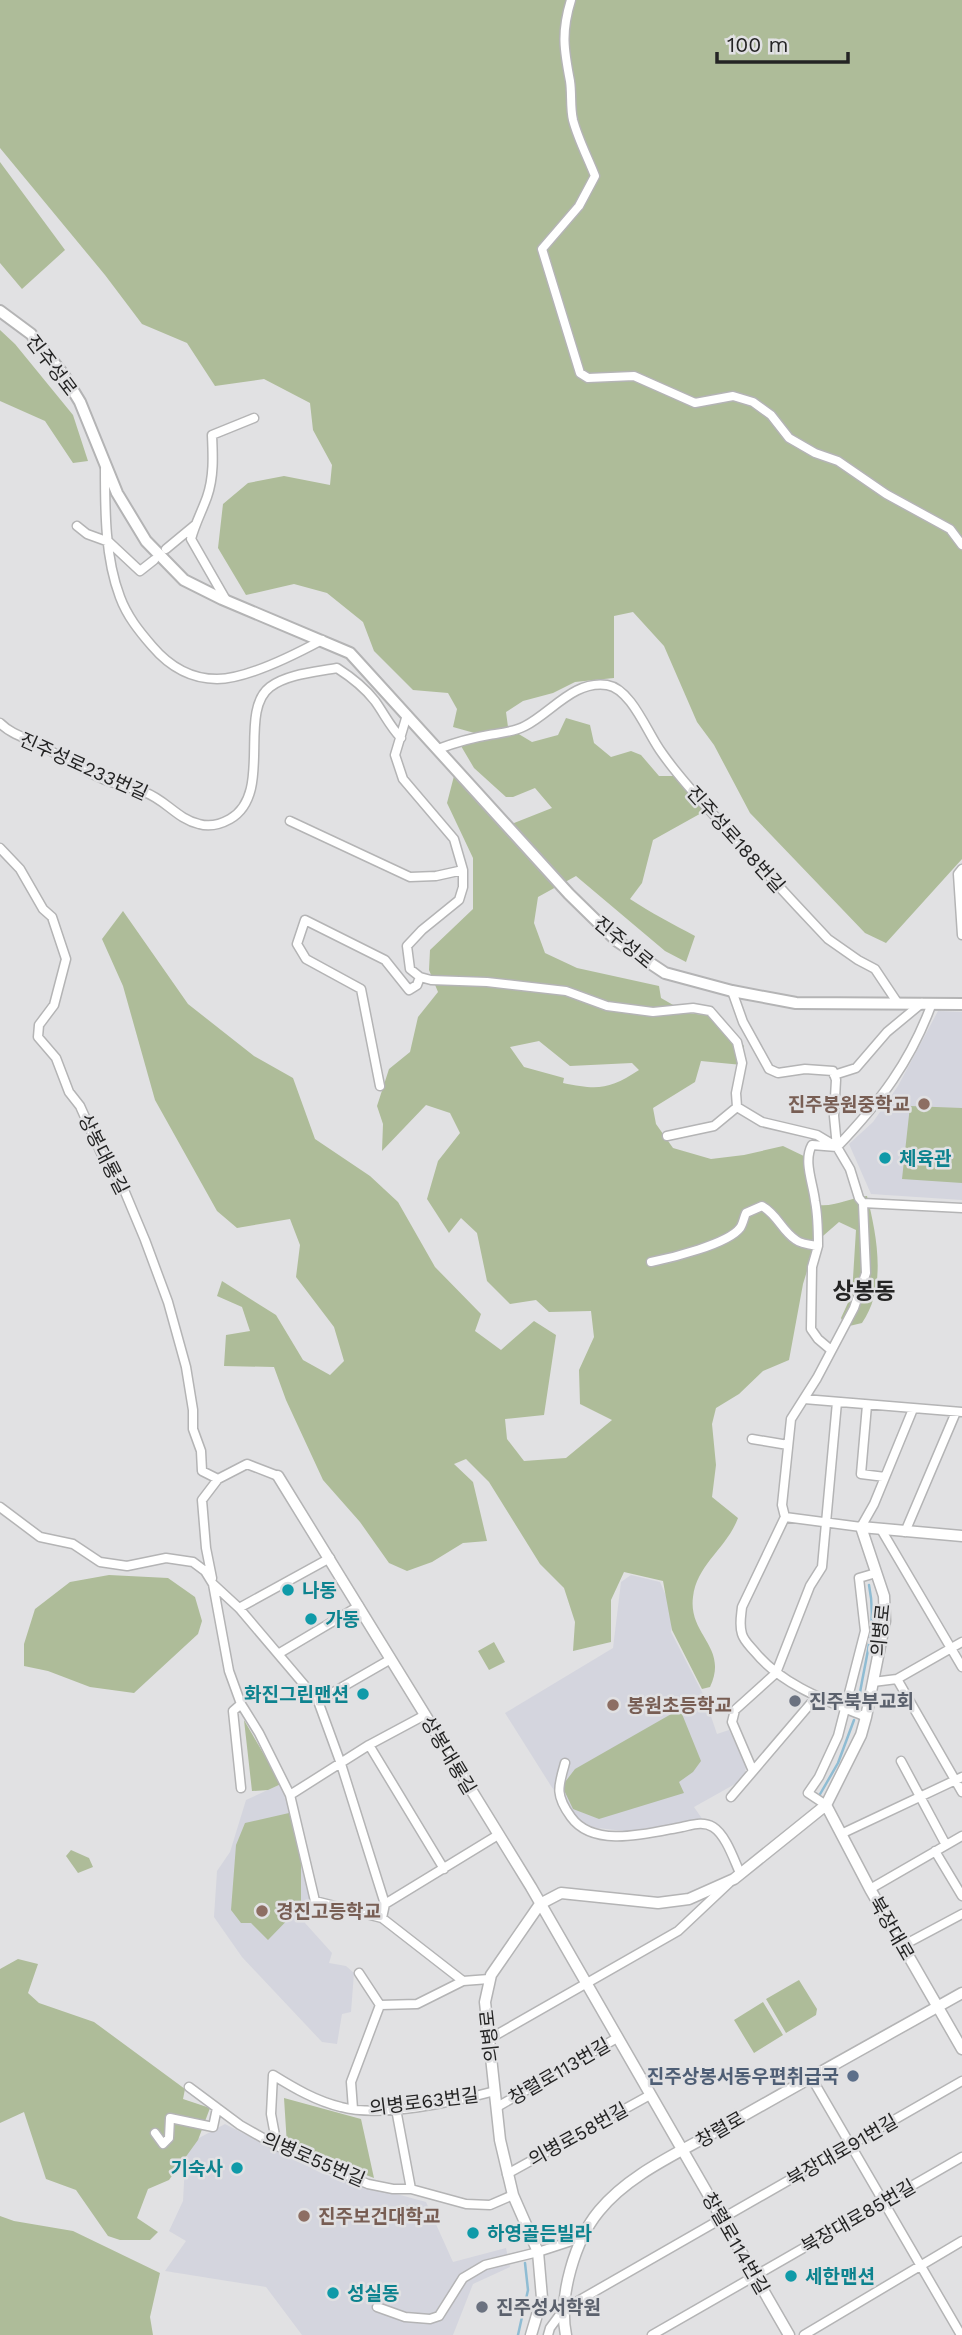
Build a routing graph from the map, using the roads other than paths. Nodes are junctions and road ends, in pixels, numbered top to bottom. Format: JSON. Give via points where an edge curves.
{"nodes":[{"id":1,"x":571,"y":0,"type":"edge"},
{"id":2,"x":0,"y":310,"type":"edge"},
{"id":3,"x":254,"y":418,"type":"dead end"},
{"id":4,"x":105,"y":469,"type":"junction"},
{"id":5,"x":77,"y":526,"type":"dead end"},
{"id":6,"x":195,"y":526,"type":"junction"},
{"id":7,"x":109,"y":542,"type":"junction"},
{"id":8,"x":962,"y":545,"type":"edge"},
{"id":9,"x":166,"y":550,"type":"dead end"},
{"id":10,"x":155,"y":561,"type":"dead end"},
{"id":11,"x":226,"y":600,"type":"junction"},
{"id":12,"x":322,"y":640,"type":"junction"},
{"id":13,"x":407,"y":715,"type":"junction"},
{"id":14,"x":0,"y":723,"type":"edge"},
{"id":15,"x":401,"y":737,"type":"junction"},
{"id":16,"x":438,"y":749,"type":"junction"},
{"id":17,"x":290,"y":821,"type":"dead end"},
{"id":18,"x":0,"y":848,"type":"edge"},
{"id":19,"x":962,"y":869,"type":"edge"},
{"id":20,"x":463,"y":870,"type":"junction"},
{"id":21,"x":962,"y":934,"type":"edge"},
{"id":22,"x":420,"y":976,"type":"junction"},
{"id":23,"x":732,"y":991,"type":"junction"},
{"id":24,"x":897,"y":1002,"type":"junction"},
{"id":25,"x":927,"y":1003,"type":"junction"},
{"id":26,"x":962,"y":1004,"type":"edge"},
{"id":27,"x":834,"y":1075,"type":"junction"},
{"id":28,"x":380,"y":1086,"type":"dead end"},
{"id":29,"x":737,"y":1107,"type":"junction"},
{"id":30,"x":667,"y":1136,"type":"dead end"},
{"id":31,"x":837,"y":1147,"type":"junction"},
{"id":32,"x":863,"y":1203,"type":"junction"},
{"id":33,"x":962,"y":1208,"type":"edge"},
{"id":34,"x":818,"y":1246,"type":"junction"},
{"id":35,"x":651,"y":1262,"type":"dead end"},
{"id":36,"x":831,"y":1350,"type":"junction"},
{"id":37,"x":804,"y":1399,"type":"junction"},
{"id":38,"x":837,"y":1402,"type":"junction"},
{"id":39,"x":867,"y":1405,"type":"junction"},
{"id":40,"x":913,"y":1409,"type":"junction"},
{"id":41,"x":959,"y":1412,"type":"edge"},
{"id":42,"x":752,"y":1439,"type":"dead end"},
{"id":43,"x":788,"y":1445,"type":"junction"},
{"id":44,"x":278,"y":1476,"type":"joint"},
{"id":45,"x":885,"y":1477,"type":"junction"},
{"id":46,"x":218,"y":1479,"type":"junction"},
{"id":47,"x":0,"y":1507,"type":"edge"},
{"id":48,"x":785,"y":1517,"type":"junction"},
{"id":49,"x":827,"y":1524,"type":"junction"},
{"id":50,"x":861,"y":1527,"type":"junction"},
{"id":51,"x":882,"y":1531,"type":"junction"},
{"id":52,"x":905,"y":1532,"type":"junction"},
{"id":53,"x":962,"y":1536,"type":"edge"},
{"id":54,"x":330,"y":1558,"type":"junction"},
{"id":55,"x":876,"y":1573,"type":"junction"},
{"id":56,"x":213,"y":1584,"type":"junction"},
{"id":57,"x":359,"y":1606,"type":"junction"},
{"id":58,"x":239,"y":1608,"type":"junction"},
{"id":59,"x":962,"y":1642,"type":"edge"},
{"id":60,"x":951,"y":1648,"type":"junction"},
{"id":61,"x":278,"y":1654,"type":"junction"},
{"id":62,"x":391,"y":1659,"type":"junction"},
{"id":63,"x":962,"y":1667,"type":"edge"},
{"id":64,"x":776,"y":1673,"type":"junction"},
{"id":65,"x":897,"y":1679,"type":"junction"},
{"id":66,"x":873,"y":1682,"type":"junction"},
{"id":67,"x":817,"y":1696,"type":"junction"},
{"id":68,"x":318,"y":1701,"type":"junction"},
{"id":69,"x":241,"y":1704,"type":"junction"},
{"id":70,"x":845,"y":1708,"type":"junction"},
{"id":71,"x":425,"y":1715,"type":"junction"},
{"id":72,"x":866,"y":1717,"type":"junction"},
{"id":73,"x":369,"y":1745,"type":"junction"},
{"id":74,"x":901,"y":1761,"type":"dead end"},
{"id":75,"x":565,"y":1763,"type":"dead end"},
{"id":76,"x":341,"y":1764,"type":"junction"},
{"id":77,"x":753,"y":1771,"type":"junction"},
{"id":78,"x":959,"y":1779,"type":"edge"},
{"id":79,"x":241,"y":1788,"type":"dead end"},
{"id":80,"x":962,"y":1792,"type":"edge"},
{"id":81,"x":290,"y":1795,"type":"junction"},
{"id":82,"x":731,"y":1797,"type":"dead end"},
{"id":83,"x":920,"y":1797,"type":"junction"},
{"id":84,"x":826,"y":1805,"type":"junction"},
{"id":85,"x":841,"y":1834,"type":"junction"},
{"id":86,"x":498,"y":1835,"type":"junction"},
{"id":87,"x":962,"y":1836,"type":"edge"},
{"id":88,"x":946,"y":1845,"type":"junction"},
{"id":89,"x":935,"y":1851,"type":"junction"},
{"id":90,"x":443,"y":1869,"type":"junction"},
{"id":91,"x":737,"y":1876,"type":"junction"},
{"id":92,"x":870,"y":1889,"type":"junction"},
{"id":93,"x":962,"y":1896,"type":"edge"},
{"id":94,"x":540,"y":1903,"type":"junction"},
{"id":95,"x":385,"y":1904,"type":"junction"},
{"id":96,"x":962,"y":1914,"type":"edge"},
{"id":97,"x":382,"y":1918,"type":"junction"},
{"id":98,"x":902,"y":1947,"type":"junction"},
{"id":99,"x":359,"y":1973,"type":"dead end"},
{"id":100,"x":489,"y":1979,"type":"junction"},
{"id":101,"x":463,"y":1981,"type":"junction"},
{"id":102,"x":585,"y":1982,"type":"junction"},
{"id":103,"x":962,"y":1993,"type":"edge"},
{"id":104,"x":380,"y":2005,"type":"junction"},
{"id":105,"x":937,"y":2007,"type":"junction"},
{"id":106,"x":617,"y":2038,"type":"junction"},
{"id":107,"x":489,"y":2039,"type":"junction"},
{"id":108,"x":962,"y":2049,"type":"edge"},
{"id":109,"x":811,"y":2077,"type":"junction"},
{"id":110,"x":962,"y":2081,"type":"edge"},
{"id":111,"x":189,"y":2087,"type":"dead end"},
{"id":112,"x":495,"y":2091,"type":"junction"},
{"id":113,"x":650,"y":2095,"type":"junction"},
{"id":114,"x":497,"y":2107,"type":"junction"},
{"id":115,"x":217,"y":2108,"type":"junction"},
{"id":116,"x":353,"y":2109,"type":"junction"},
{"id":117,"x":396,"y":2109,"type":"junction"},
{"id":118,"x":155,"y":2133,"type":"dead end"},
{"id":119,"x":850,"y":2145,"type":"junction"},
{"id":120,"x":277,"y":2146,"type":"junction"},
{"id":121,"x":682,"y":2151,"type":"junction"},
{"id":122,"x":962,"y":2157,"type":"edge"},
{"id":123,"x":508,"y":2174,"type":"junction"},
{"id":124,"x":411,"y":2189,"type":"junction"},
{"id":125,"x":513,"y":2195,"type":"junction"},
{"id":126,"x":883,"y":2202,"type":"junction"},
{"id":127,"x":722,"y":2219,"type":"junction"},
{"id":128,"x":582,"y":2238,"type":"junction"},
{"id":129,"x":962,"y":2241,"type":"edge"},
{"id":130,"x":538,"y":2252,"type":"junction"},
{"id":131,"x":919,"y":2265,"type":"junction"},
{"id":132,"x":755,"y":2277,"type":"junction"},
{"id":133,"x":377,"y":2307,"type":"dead end"},
{"id":134,"x":564,"y":2309,"type":"junction"},
{"id":135,"x":531,"y":2335,"type":"edge"},
{"id":136,"x":548,"y":2335,"type":"edge"},
{"id":137,"x":566,"y":2335,"type":"edge"},
{"id":138,"x":652,"y":2335,"type":"edge"},
{"id":139,"x":789,"y":2335,"type":"edge"},
{"id":140,"x":804,"y":2335,"type":"edge"},
{"id":141,"x":961,"y":2335,"type":"edge"}],
"edges":[{"from":1,"to":8,"type":"street","via":[[565,20],[565,63],[573,120],[595,176],[579,206],[542,249],[580,373],[588,378],[634,376],[695,403],[733,396],[753,402],[771,415],[789,438],[838,461],[950,529]]},
{"from":2,"to":4,"type":"main road","name":"진주성로","via":[[31,334],[63,374],[80,402]]},
{"from":3,"to":6,"type":"street","via":[[212,435],[208,495]]},
{"from":4,"to":7,"type":"street","name":"진주성로"},
{"from":4,"to":11,"type":"main road","name":"진주성로","via":[[146,541],[184,580]]},
{"from":5,"to":7,"type":"street"},
{"from":6,"to":9,"type":"street"},
{"from":6,"to":11,"type":"street","via":[[191,539]]},
{"from":7,"to":10,"type":"street","via":[[140,571]]},
{"from":7,"to":12,"type":"street","name":"진주성로","via":[[120,596],[134,625],[173,668],[218,679],[295,655]]},
{"from":11,"to":12,"type":"main road","name":"진주성로"},
{"from":12,"to":13,"type":"main road","name":"진주성로","via":[[350,653]]},
{"from":13,"to":15,"type":"street"},
{"from":13,"to":16,"type":"main road","name":"진주성로"},
{"from":14,"to":15,"type":"street","name":"진주성로233번길","via":[[10,733],[104,779],[152,794],[177,815],[201,825],[221,823],[241,813],[246,805],[257,706],[269,687],[337,668],[353,678]]},
{"from":15,"to":20,"type":"street","via":[[395,755],[404,779],[454,839]]},
{"from":16,"to":23,"type":"main road","name":"진주성로","via":[[617,941],[665,973]]},
{"from":16,"to":24,"type":"street","name":"진주성로188번길","via":[[524,726],[580,687],[610,685],[623,692],[676,772],[828,939],[875,968]]},
{"from":17,"to":20,"type":"street","via":[[410,877]]},
{"from":18,"to":46,"type":"street","name":"상봉대룡길","via":[[52,917],[62,942],[66,959],[60,986],[54,1005],[39,1025],[38,1037],[56,1058],[145,1240],[186,1367],[202,1471]]},
{"from":19,"to":21,"type":"street","via":[[958,874]]},
{"from":20,"to":22,"type":"street","via":[[459,900],[407,946],[410,970]]},
{"from":22,"to":28,"type":"street","via":[[418,985],[409,990],[385,960],[305,920],[297,944],[306,959],[361,989]]},
{"from":22,"to":29,"type":"street","via":[[566,991],[607,1006],[653,1012],[710,1011],[737,1042],[741,1063]]},
{"from":23,"to":24,"type":"main road","name":"진주성로","via":[[796,1003]]},
{"from":23,"to":27,"type":"street","via":[[769,1069],[778,1073],[833,1070]]},
{"from":24,"to":25,"type":"main road","name":"진주성로"},
{"from":25,"to":26,"type":"main road","name":"진주성로"},
{"from":25,"to":27,"type":"street","via":[[878,1041],[856,1068]]},
{"from":25,"to":31,"type":"street","via":[[920,1036],[897,1076]]},
{"from":27,"to":31,"type":"street"},
{"from":29,"to":30,"type":"street","via":[[714,1126]]},
{"from":29,"to":31,"type":"street","via":[[762,1122],[817,1135]]},
{"from":31,"to":32,"type":"street"},
{"from":31,"to":34,"type":"street","via":[[812,1145],[809,1151]]},
{"from":32,"to":33,"type":"street"},
{"from":32,"to":36,"type":"street","via":[[866,1273],[854,1308]]},
{"from":34,"to":35,"type":"street","via":[[797,1242],[774,1213],[762,1206],[746,1213],[740,1228],[729,1237]]},
{"from":34,"to":36,"type":"street","via":[[812,1267],[811,1329]]},
{"from":36,"to":37,"type":"street"},
{"from":37,"to":38,"type":"street"},
{"from":37,"to":43,"type":"street","via":[[791,1419]]},
{"from":38,"to":39,"type":"street"},
{"from":38,"to":49,"type":"street"},
{"from":39,"to":40,"type":"street"},
{"from":39,"to":45,"type":"street","via":[[861,1474]]},
{"from":40,"to":41,"type":"street"},
{"from":40,"to":45,"type":"street"},
{"from":41,"to":52,"type":"street"},
{"from":42,"to":43,"type":"street"},
{"from":43,"to":48,"type":"street"},
{"from":44,"to":46,"type":"street","name":"상봉대룡길","via":[[247,1464]]},
{"from":44,"to":54,"type":"street","name":"상봉대룡길"},
{"from":45,"to":50,"type":"street"},
{"from":46,"to":56,"type":"street","via":[[202,1500]]},
{"from":47,"to":56,"type":"street","via":[[40,1537],[73,1544],[100,1562],[127,1566],[166,1559],[193,1562]]},
{"from":48,"to":49,"type":"street"},
{"from":48,"to":64,"type":"street","via":[[742,1607],[740,1621],[742,1637]]},
{"from":49,"to":50,"type":"street"},
{"from":49,"to":64,"type":"street","via":[[822,1567]]},
{"from":50,"to":51,"type":"street"},
{"from":50,"to":55,"type":"street","name":"의병로"},
{"from":51,"to":52,"type":"street"},
{"from":51,"to":60,"type":"street"},
{"from":52,"to":53,"type":"street"},
{"from":54,"to":57,"type":"street","name":"상봉대룡길"},
{"from":54,"to":58,"type":"street"},
{"from":55,"to":66,"type":"street","name":"의병로","via":[[884,1596],[885,1621]]},
{"from":55,"to":70,"type":"street","name":"의병로","via":[[859,1578],[865,1631]]},
{"from":56,"to":58,"type":"street"},
{"from":56,"to":69,"type":"street","via":[[229,1671]]},
{"from":57,"to":61,"type":"street"},
{"from":57,"to":62,"type":"street","name":"상봉대룡길"},
{"from":58,"to":61,"type":"street"},
{"from":59,"to":60,"type":"street"},
{"from":60,"to":63,"type":"street"},
{"from":60,"to":65,"type":"street"},
{"from":61,"to":68,"type":"street"},
{"from":62,"to":68,"type":"street"},
{"from":62,"to":71,"type":"street","name":"상봉대룡길"},
{"from":64,"to":67,"type":"street"},
{"from":64,"to":77,"type":"street","via":[[735,1710],[732,1723]]},
{"from":65,"to":66,"type":"street"},
{"from":65,"to":78,"type":"street"},
{"from":66,"to":72,"type":"street","name":"의병로"},
{"from":67,"to":70,"type":"street"},
{"from":67,"to":77,"type":"street"},
{"from":68,"to":76,"type":"street"},
{"from":69,"to":79,"type":"street","via":[[233,1711]]},
{"from":69,"to":81,"type":"street"},
{"from":70,"to":72,"type":"street"},
{"from":70,"to":84,"type":"street","name":"의병로","via":[[831,1754],[808,1793]]},
{"from":71,"to":73,"type":"street"},
{"from":71,"to":86,"type":"street","name":"상봉대룡길"},
{"from":72,"to":84,"type":"street","name":"의병로"},
{"from":73,"to":76,"type":"street"},
{"from":73,"to":90,"type":"street"},
{"from":74,"to":83,"type":"street"},
{"from":75,"to":91,"type":"street","via":[[558,1791],[564,1807],[584,1830],[595,1835],[637,1835],[703,1824],[713,1827]]},
{"from":76,"to":81,"type":"street"},
{"from":76,"to":95,"type":"street"},
{"from":77,"to":82,"type":"street"},
{"from":78,"to":80,"type":"street"},
{"from":78,"to":83,"type":"street"},
{"from":81,"to":97,"type":"street","via":[[315,1901]]},
{"from":83,"to":85,"type":"street"},
{"from":83,"to":88,"type":"street"},
{"from":84,"to":85,"type":"street","name":"북장대로"},
{"from":84,"to":91,"type":"street","name":"의병로"},
{"from":85,"to":92,"type":"street","name":"북장대로"},
{"from":86,"to":90,"type":"street"},
{"from":86,"to":94,"type":"street","name":"상봉대룡길"},
{"from":87,"to":88,"type":"street"},
{"from":88,"to":89,"type":"street"},
{"from":89,"to":92,"type":"street"},
{"from":89,"to":93,"type":"street"},
{"from":90,"to":95,"type":"street"},
{"from":91,"to":94,"type":"street","name":"의병로","via":[[690,1899],[658,1903],[561,1894]]},
{"from":91,"to":102,"type":"street","name":"의병로","via":[[678,1931]]},
{"from":92,"to":98,"type":"street","name":"북장대로"},
{"from":94,"to":100,"type":"street","name":"의병로"},
{"from":94,"to":102,"type":"street","name":"상봉대룡길"},
{"from":95,"to":97,"type":"street"},
{"from":96,"to":98,"type":"street"},
{"from":97,"to":101,"type":"street"},
{"from":98,"to":105,"type":"street","name":"북장대로"},
{"from":99,"to":104,"type":"street"},
{"from":100,"to":101,"type":"street"},
{"from":100,"to":107,"type":"street","name":"의병로","via":[[485,2002]]},
{"from":101,"to":104,"type":"street","via":[[417,2004]]},
{"from":102,"to":106,"type":"street","name":"상봉대룡길"},
{"from":102,"to":107,"type":"street","name":"의병로"},
{"from":103,"to":105,"type":"street","name":"창렬로"},
{"from":104,"to":116,"type":"street","name":"의병로63번길","via":[[351,2082]]},
{"from":105,"to":108,"type":"street","name":"북장대로"},
{"from":105,"to":109,"type":"street","name":"창렬로"},
{"from":106,"to":113,"type":"street","name":"창렬로113번길"},
{"from":106,"to":114,"type":"street","name":"창렬로113번길"},
{"from":107,"to":112,"type":"street","name":"의병로"},
{"from":109,"to":119,"type":"street"},
{"from":109,"to":121,"type":"street","name":"창렬로"},
{"from":110,"to":119,"type":"street","name":"북장대로91번길"},
{"from":111,"to":115,"type":"street","name":"의병로55번길"},
{"from":112,"to":114,"type":"street","name":"의병로"},
{"from":112,"to":117,"type":"street","name":"의병로63번길"},
{"from":113,"to":121,"type":"street","name":"창렬로113번길"},
{"from":113,"to":123,"type":"street","name":"의병로58번길"},
{"from":114,"to":123,"type":"street","name":"의병로"},
{"from":115,"to":118,"type":"street","via":[[213,2127],[170,2118],[169,2138],[163,2144]]},
{"from":115,"to":120,"type":"street","name":"의병로55번길"},
{"from":116,"to":117,"type":"street","name":"의병로63번길"},
{"from":116,"to":120,"type":"street","name":"의병로63번길","via":[[313,2098],[273,2075],[271,2114]]},
{"from":117,"to":124,"type":"street"},
{"from":119,"to":126,"type":"street"},
{"from":119,"to":127,"type":"street","name":"북장대로91번길"},
{"from":120,"to":124,"type":"street","name":"의병로55번길","via":[[368,2183]]},
{"from":121,"to":127,"type":"street","name":"창렬로114번길"},
{"from":121,"to":128,"type":"street","name":"창렬로","via":[[616,2193]]},
{"from":122,"to":126,"type":"street","name":"북장대로85번길"},
{"from":123,"to":125,"type":"street","name":"의병로"},
{"from":124,"to":125,"type":"street","name":"의병로55번길","via":[[466,2204],[490,2205]]},
{"from":125,"to":130,"type":"street","name":"의병로"},
{"from":126,"to":131,"type":"street"},
{"from":126,"to":132,"type":"street","name":"북장대로85번길"},
{"from":127,"to":132,"type":"street","name":"창렬로114번길"},
{"from":127,"to":134,"type":"street","name":"북장대로91번길"},
{"from":128,"to":130,"type":"street"},
{"from":128,"to":134,"type":"street","name":"창렬로"},
{"from":129,"to":131,"type":"street"},
{"from":130,"to":133,"type":"street","via":[[485,2265],[463,2278],[439,2316],[405,2317]]},
{"from":130,"to":135,"type":"street","name":"의병로","via":[[542,2298]]},
{"from":131,"to":140,"type":"street"},
{"from":131,"to":141,"type":"street"},
{"from":132,"to":138,"type":"street","name":"북장대로85번길"},
{"from":132,"to":139,"type":"street","name":"창렬로114번길"},
{"from":134,"to":136,"type":"street"},
{"from":134,"to":137,"type":"street","name":"창렬로"}]}
